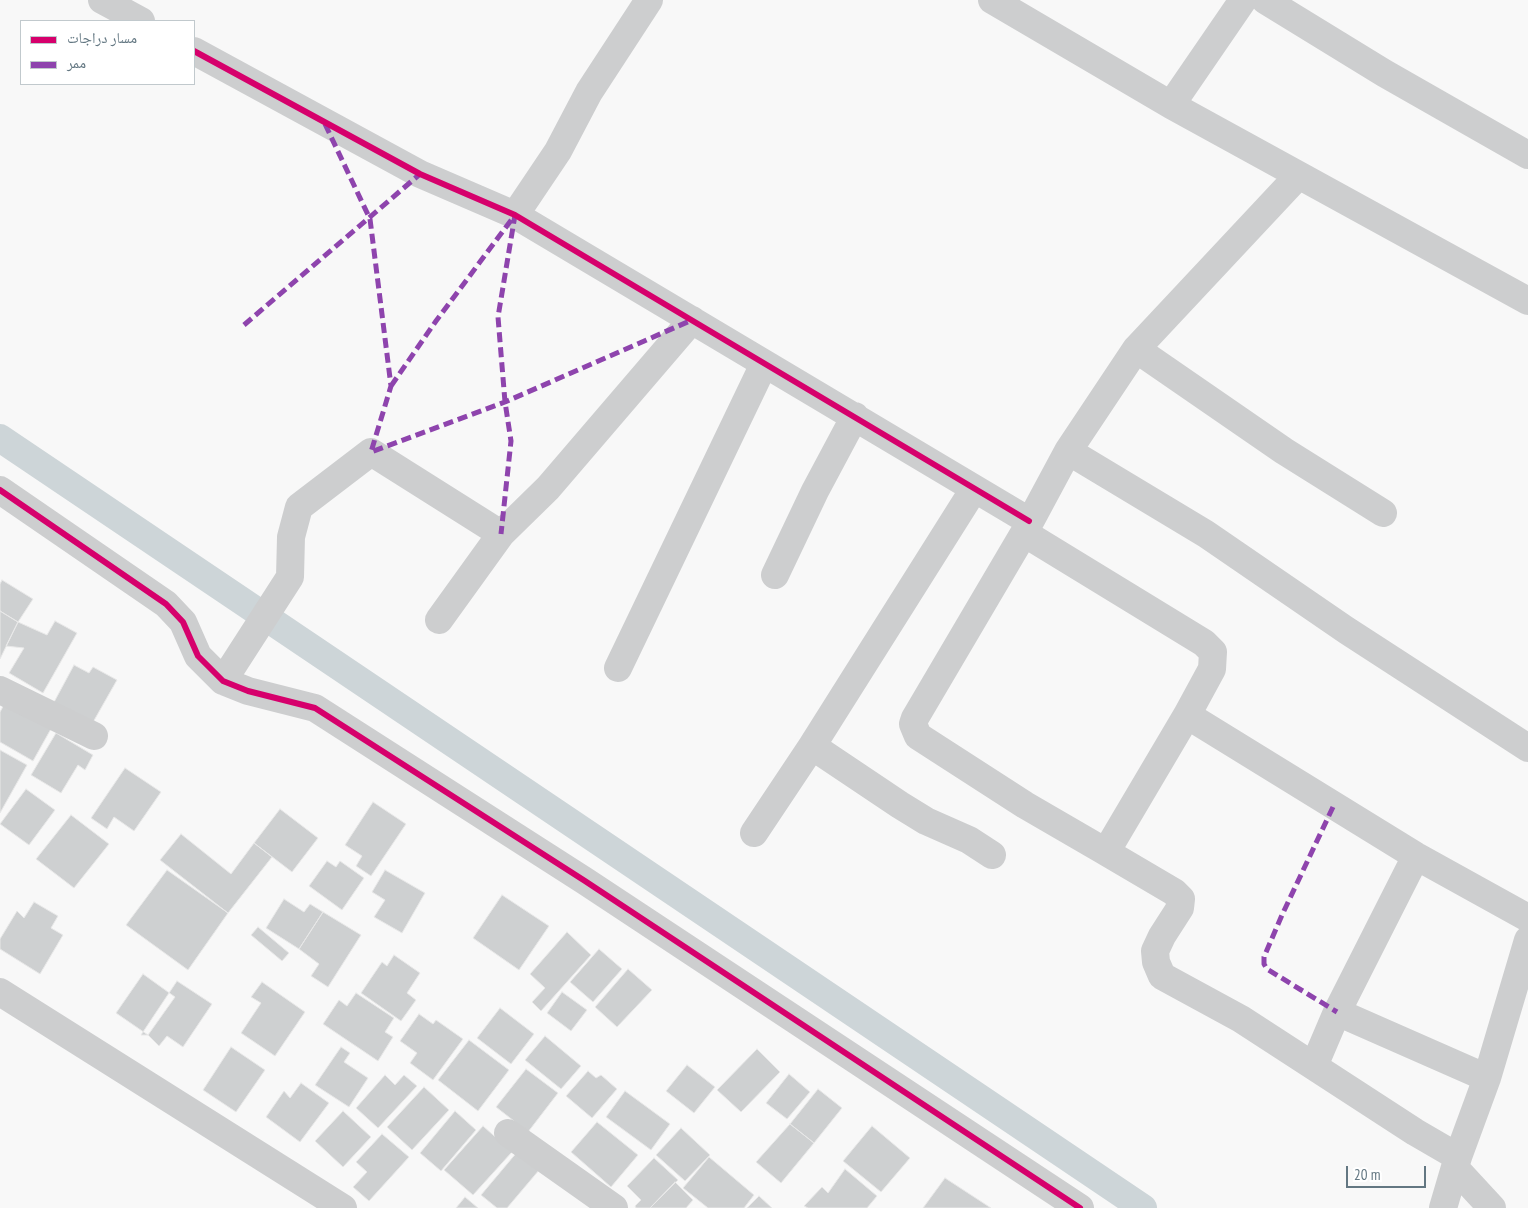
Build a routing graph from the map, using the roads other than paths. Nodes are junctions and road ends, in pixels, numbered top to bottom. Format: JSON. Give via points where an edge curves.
{"nodes":[{"id":1,"x":102,"y":0,"type":"edge"},
{"id":2,"x":649,"y":0,"type":"edge"},
{"id":3,"x":992,"y":0,"type":"edge"},
{"id":4,"x":1243,"y":0,"type":"edge"},
{"id":5,"x":1265,"y":0,"type":"edge"},
{"id":6,"x":139,"y":20,"type":"edge"},
{"id":7,"x":195,"y":52,"type":"edge"},
{"id":8,"x":1171,"y":105,"type":"junction"},
{"id":9,"x":1528,"y":155,"type":"edge"},
{"id":10,"x":1298,"y":176,"type":"junction"},
{"id":11,"x":515,"y":215,"type":"junction"},
{"id":12,"x":1528,"y":301,"type":"edge"},
{"id":13,"x":692,"y":320,"type":"junction"},
{"id":14,"x":1136,"y":348,"type":"junction"},
{"id":15,"x":764,"y":364,"type":"junction"},
{"id":16,"x":855,"y":416,"type":"junction"},
{"id":17,"x":1068,"y":451,"type":"junction"},
{"id":18,"x":974,"y":489,"type":"junction"},
{"id":19,"x":0,"y":490,"type":"edge"},
{"id":20,"x":1383,"y":512,"type":"dead end"},
{"id":21,"x":1026,"y":527,"type":"junction"},
{"id":22,"x":501,"y":534,"type":"junction"},
{"id":23,"x":775,"y":575,"type":"dead end"},
{"id":24,"x":439,"y":620,"type":"dead end"},
{"id":25,"x":618,"y":668,"type":"dead end"},
{"id":26,"x":225,"y":678,"type":"junction"},
{"id":27,"x":0,"y":690,"type":"edge"},
{"id":28,"x":1187,"y":715,"type":"junction"},
{"id":29,"x":94,"y":736,"type":"dead end"},
{"id":30,"x":812,"y":746,"type":"junction"},
{"id":31,"x":1528,"y":748,"type":"edge"},
{"id":32,"x":754,"y":833,"type":"dead end"},
{"id":33,"x":1106,"y":852,"type":"junction"},
{"id":34,"x":992,"y":855,"type":"dead end"},
{"id":35,"x":1416,"y":856,"type":"junction"},
{"id":36,"x":1528,"y":918,"type":"edge"},
{"id":37,"x":1528,"y":940,"type":"edge"},
{"id":38,"x":0,"y":992,"type":"edge"},
{"id":39,"x":1337,"y":1012,"type":"junction"},
{"id":40,"x":1314,"y":1066,"type":"junction"},
{"id":41,"x":1487,"y":1078,"type":"junction"},
{"id":42,"x":508,"y":1134,"type":"dead end"},
{"id":43,"x":1457,"y":1163,"type":"junction"},
{"id":44,"x":344,"y":1208,"type":"edge"},
{"id":45,"x":614,"y":1208,"type":"edge"},
{"id":46,"x":1080,"y":1208,"type":"edge"},
{"id":47,"x":1443,"y":1208,"type":"edge"},
{"id":48,"x":1492,"y":1208,"type":"edge"}],
"edges":[{"from":1,"to":6,"type":"street"},
{"from":2,"to":11,"type":"street","via":[[589,92],[558,151]]},
{"from":3,"to":8,"type":"street"},
{"from":4,"to":8,"type":"street"},
{"from":5,"to":9,"type":"street"},
{"from":7,"to":11,"type":"street","via":[[420,174]]},
{"from":8,"to":10,"type":"street"},
{"from":10,"to":12,"type":"street"},
{"from":10,"to":14,"type":"street"},
{"from":11,"to":13,"type":"street"},
{"from":13,"to":15,"type":"street"},
{"from":13,"to":22,"type":"street","via":[[548,488]]},
{"from":14,"to":17,"type":"street"},
{"from":14,"to":20,"type":"street","via":[[1284,451]]},
{"from":15,"to":16,"type":"street"},
{"from":15,"to":25,"type":"street"},
{"from":16,"to":18,"type":"street"},
{"from":16,"to":23,"type":"street"},
{"from":17,"to":21,"type":"street"},
{"from":17,"to":31,"type":"street","via":[[1206,534]]},
{"from":18,"to":21,"type":"street"},
{"from":18,"to":30,"type":"street"},
{"from":19,"to":26,"type":"street","via":[[166,604],[183,622],[198,656]]},
{"from":21,"to":28,"type":"street","via":[[1213,652],[1212,668]]},
{"from":21,"to":33,"type":"street","via":[[915,718],[914,730],[922,739],[1025,805]]},
{"from":22,"to":24,"type":"street"},
{"from":22,"to":26,"type":"street","via":[[371,452],[299,507],[291,537],[290,577]]},
{"from":26,"to":46,"type":"street","via":[[248,691],[314,708],[610,897]]},
{"from":27,"to":29,"type":"street"},
{"from":28,"to":33,"type":"street"},
{"from":28,"to":35,"type":"street"},
{"from":30,"to":32,"type":"street"},
{"from":30,"to":34,"type":"street","via":[[907,809]]},
{"from":33,"to":40,"type":"street","via":[[1181,899],[1180,908],[1155,951],[1162,976],[1241,1019]]},
{"from":35,"to":36,"type":"street"},
{"from":35,"to":39,"type":"street"},
{"from":37,"to":41,"type":"street"},
{"from":38,"to":44,"type":"street"},
{"from":39,"to":40,"type":"street"},
{"from":39,"to":41,"type":"street"},
{"from":40,"to":43,"type":"street"},
{"from":41,"to":43,"type":"street"},
{"from":42,"to":45,"type":"street"},
{"from":43,"to":47,"type":"street"},
{"from":43,"to":48,"type":"street"}]}
